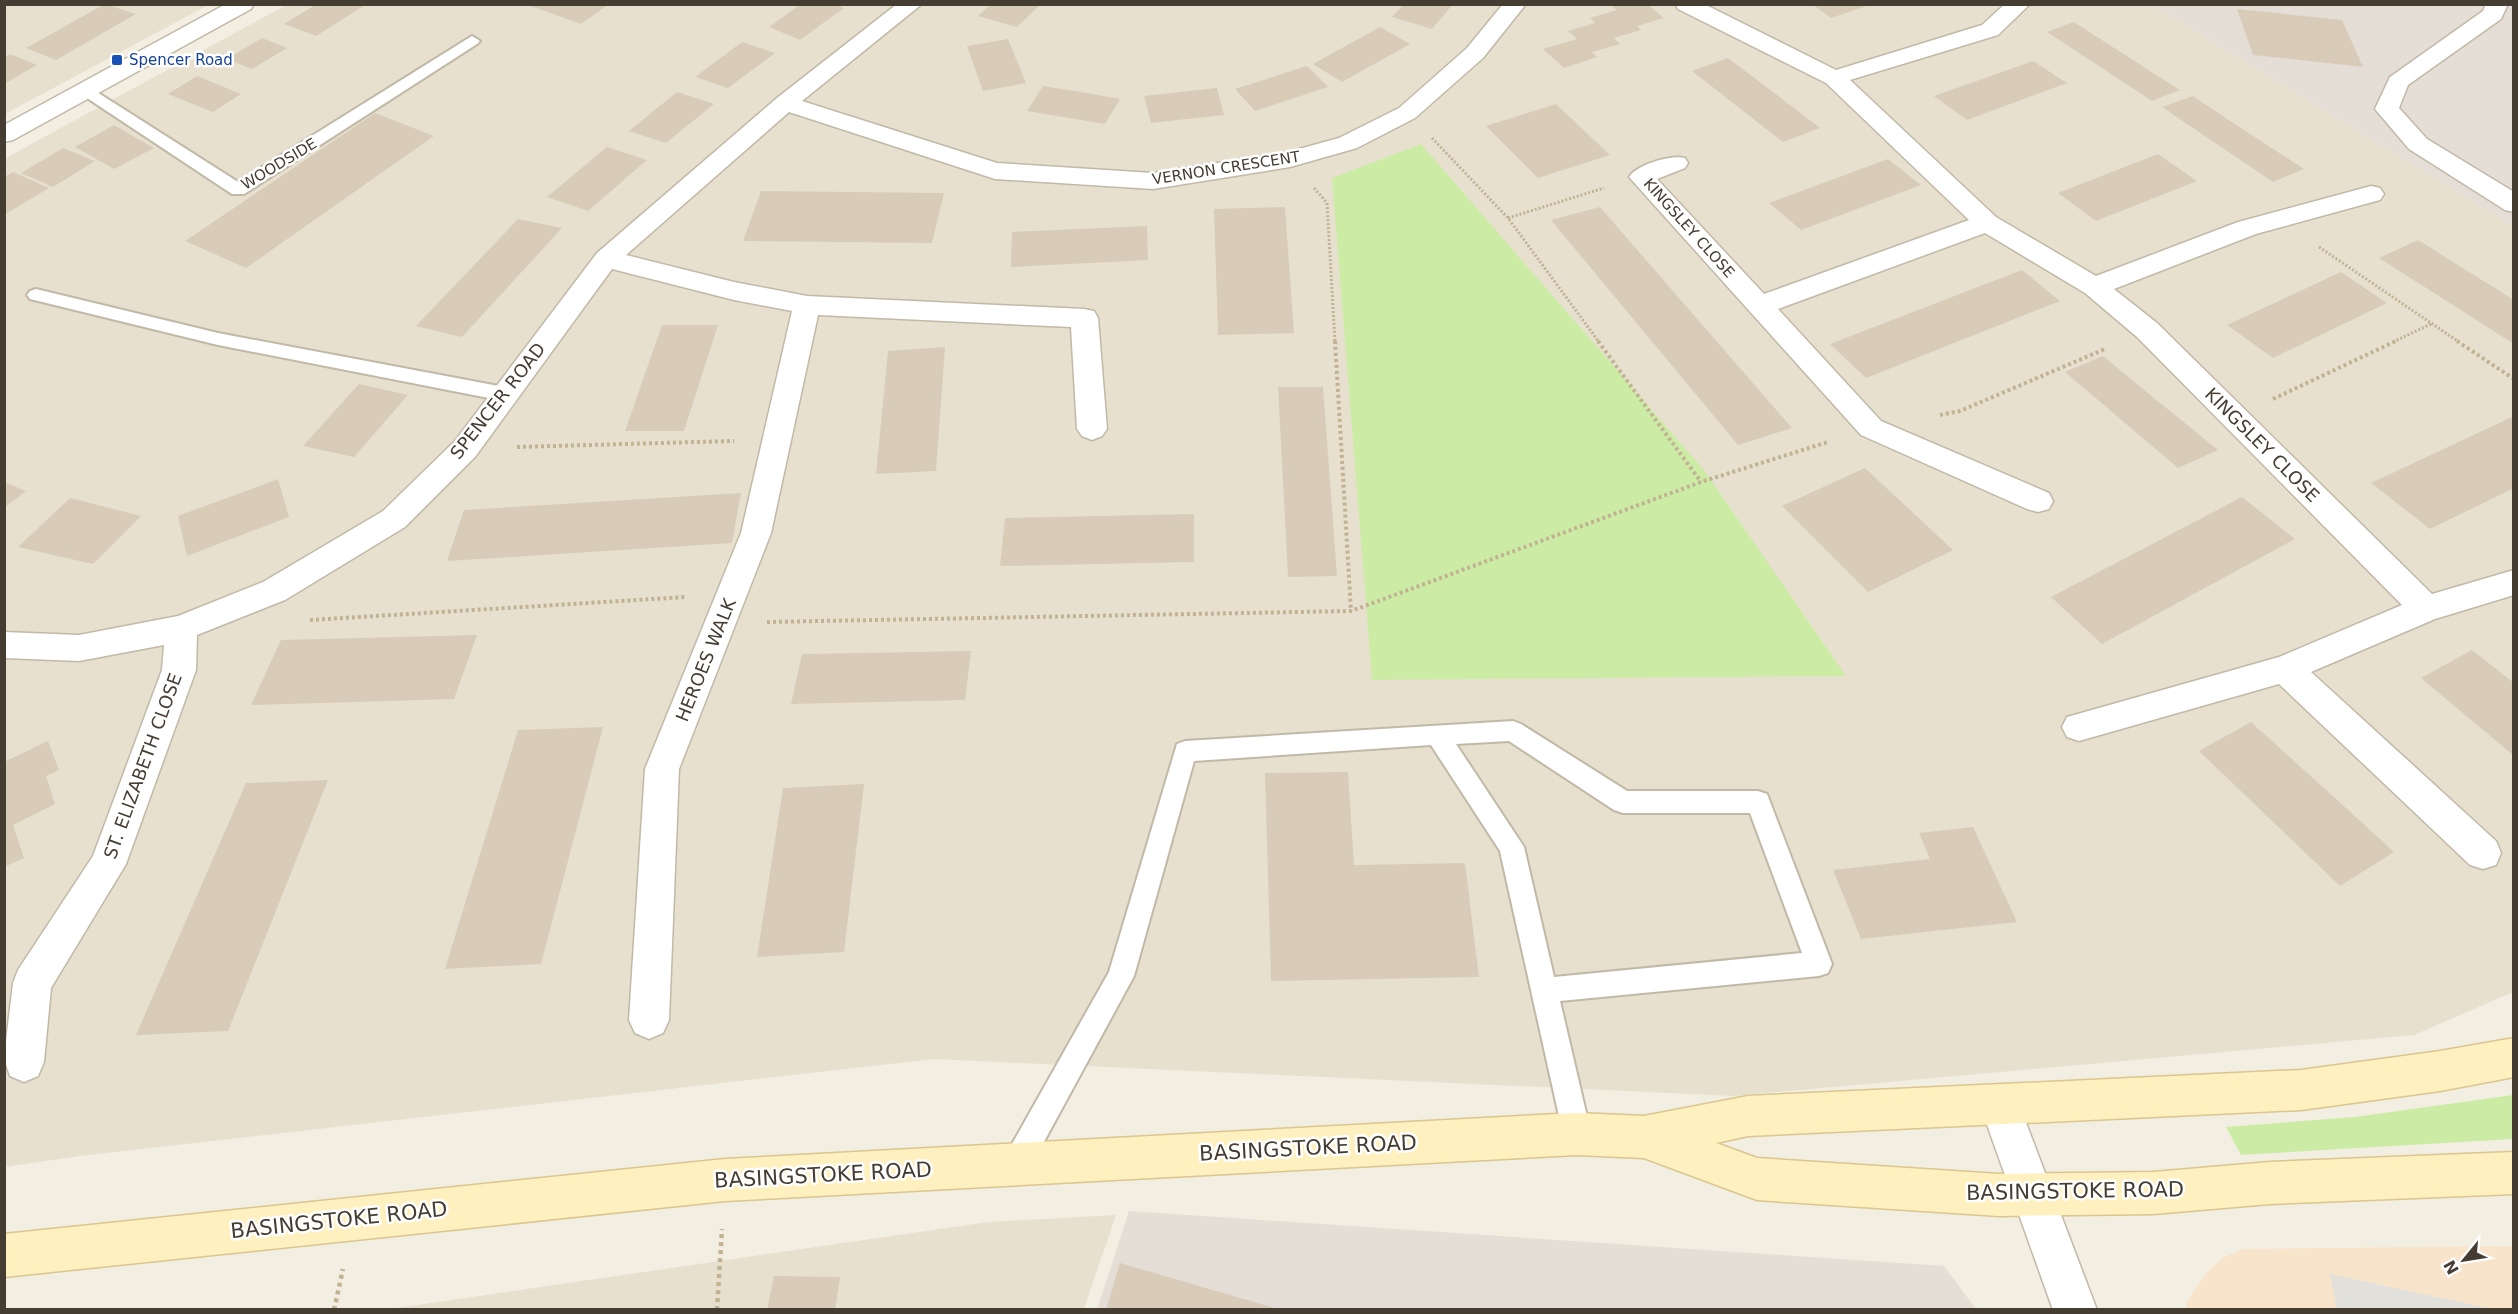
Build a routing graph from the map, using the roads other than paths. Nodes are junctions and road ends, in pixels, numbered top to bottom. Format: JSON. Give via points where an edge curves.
{"nodes":[{"id":1,"x":243,"y":4,"type":"edge"},
{"id":2,"x":911,"y":4,"type":"edge"},
{"id":3,"x":1515,"y":4,"type":"edge"},
{"id":4,"x":1686,"y":4,"type":"edge"},
{"id":5,"x":2019,"y":4,"type":"edge"},
{"id":6,"x":2497,"y":4,"type":"edge"},
{"id":7,"x":472,"y":41,"type":"dead end"},
{"id":8,"x":1834,"y":78,"type":"junction"},
{"id":9,"x":86,"y":92,"type":"junction"},
{"id":10,"x":785,"y":103,"type":"junction"},
{"id":11,"x":4,"y":135,"type":"edge"},
{"id":12,"x":1676,"y":163,"type":"dead end"},
{"id":13,"x":2371,"y":194,"type":"dead end"},
{"id":14,"x":2514,"y":204,"type":"edge"},
{"id":15,"x":1987,"y":224,"type":"junction"},
{"id":16,"x":606,"y":259,"type":"junction"},
{"id":17,"x":2094,"y":287,"type":"junction"},
{"id":18,"x":36,"y":295,"type":"dead end"},
{"id":19,"x":807,"y":305,"type":"junction"},
{"id":20,"x":1759,"y":306,"type":"junction"},
{"id":21,"x":504,"y":394,"type":"junction"},
{"id":22,"x":1092,"y":429,"type":"dead end"},
{"id":23,"x":2038,"y":501,"type":"dead end"},
{"id":24,"x":2514,"y":582,"type":"edge"},
{"id":25,"x":2426,"y":609,"type":"junction"},
{"id":26,"x":181,"y":628,"type":"junction"},
{"id":27,"x":4,"y":645,"type":"edge"},
{"id":28,"x":2285,"y":669,"type":"junction"},
{"id":29,"x":2079,"y":727,"type":"dead end"},
{"id":30,"x":1437,"y":735,"type":"junction"},
{"id":31,"x":2483,"y":853,"type":"dead end"},
{"id":32,"x":1546,"y":990,"type":"junction"},
{"id":33,"x":649,"y":1020,"type":"dead end"},
{"id":34,"x":2514,"y":1057,"type":"edge"},
{"id":35,"x":24,"y":1062,"type":"dead end"},
{"id":36,"x":2000,"y":1105,"type":"junction"},
{"id":37,"x":1576,"y":1134,"type":"junction"},
{"id":38,"x":1644,"y":1137,"type":"junction"},
{"id":39,"x":1017,"y":1163,"type":"junction"},
{"id":40,"x":2514,"y":1173,"type":"edge"},
{"id":41,"x":2035,"y":1195,"type":"junction"},
{"id":42,"x":4,"y":1256,"type":"edge"},
{"id":43,"x":2075,"y":1310,"type":"edge"}],
"edges":[{"from":1,"to":9,"type":"street"},
{"from":2,"to":10,"type":"street","name":"SPENCER ROAD"},
{"from":3,"to":10,"type":"street","name":"VERNON CRESCENT","via":[[1475,52],[1407,113],[1348,143],[1290,159],[1154,181],[995,171]]},
{"from":4,"to":8,"type":"street","name":"KINGSLEY CLOSE"},
{"from":5,"to":8,"type":"street","via":[[1990,30]]},
{"from":6,"to":14,"type":"street","via":[[2493,14],[2398,82],[2387,109],[2418,144]]},
{"from":7,"to":9,"type":"lane","name":"WOODSIDE","via":[[238,190]]},
{"from":8,"to":15,"type":"street","name":"KINGSLEY CLOSE"},
{"from":9,"to":11,"type":"street"},
{"from":10,"to":16,"type":"street","name":"SPENCER ROAD"},
{"from":12,"to":20,"type":"street","name":"KINGSLEY CLOSE","via":[[1641,177]]},
{"from":13,"to":17,"type":"street","via":[[2247,228]]},
{"from":15,"to":17,"type":"street","name":"KINGSLEY CLOSE"},
{"from":15,"to":20,"type":"street"},
{"from":16,"to":19,"type":"street"},
{"from":16,"to":21,"type":"street","name":"SPENCER ROAD"},
{"from":17,"to":25,"type":"street","name":"KINGSLEY CLOSE","via":[[2147,330]]},
{"from":18,"to":21,"type":"lane","via":[[218,339]]},
{"from":19,"to":22,"type":"street","via":[[1084,318]]},
{"from":19,"to":33,"type":"street","name":"HEROES WALK","via":[[756,533],[662,770]]},
{"from":20,"to":23,"type":"street","name":"KINGSLEY CLOSE","via":[[1871,428]]},
{"from":21,"to":26,"type":"street","name":"SPENCER ROAD","via":[[465,449],[394,519],[274,591]]},
{"from":24,"to":25,"type":"street"},
{"from":25,"to":28,"type":"street"},
{"from":26,"to":27,"type":"street","name":"SPENCER ROAD","via":[[79,648]]},
{"from":26,"to":35,"type":"street","name":"ST. ELIZABETH CLOSE","via":[[179,670],[108,864],[32,983]]},
{"from":28,"to":29,"type":"street"},
{"from":28,"to":31,"type":"street"},
{"from":30,"to":32,"type":"lane","via":[[1512,847]]},
{"from":30,"to":32,"type":"lane","via":[[1513,731],[1623,802],[1758,802],[1819,964]]},
{"from":30,"to":39,"type":"lane","via":[[1185,751],[1121,976]]},
{"from":32,"to":37,"type":"lane"},
{"from":34,"to":36,"type":"main road","name":"BASINGSTOKE ROAD","via":[[2301,1090]]},
{"from":36,"to":38,"type":"main road","name":"BASINGSTOKE ROAD","via":[[1748,1116]]},
{"from":36,"to":41,"type":"street"},
{"from":37,"to":38,"type":"main road","name":"BASINGSTOKE ROAD"},
{"from":37,"to":39,"type":"main road","name":"BASINGSTOKE ROAD"},
{"from":38,"to":41,"type":"main road","name":"BASINGSTOKE ROAD","via":[[1757,1179]]},
{"from":39,"to":42,"type":"main road","name":"BASINGSTOKE ROAD","via":[[725,1180]]},
{"from":40,"to":41,"type":"main road","name":"BASINGSTOKE ROAD","via":[[2270,1183],[2152,1194]]},
{"from":41,"to":43,"type":"street"}]}
